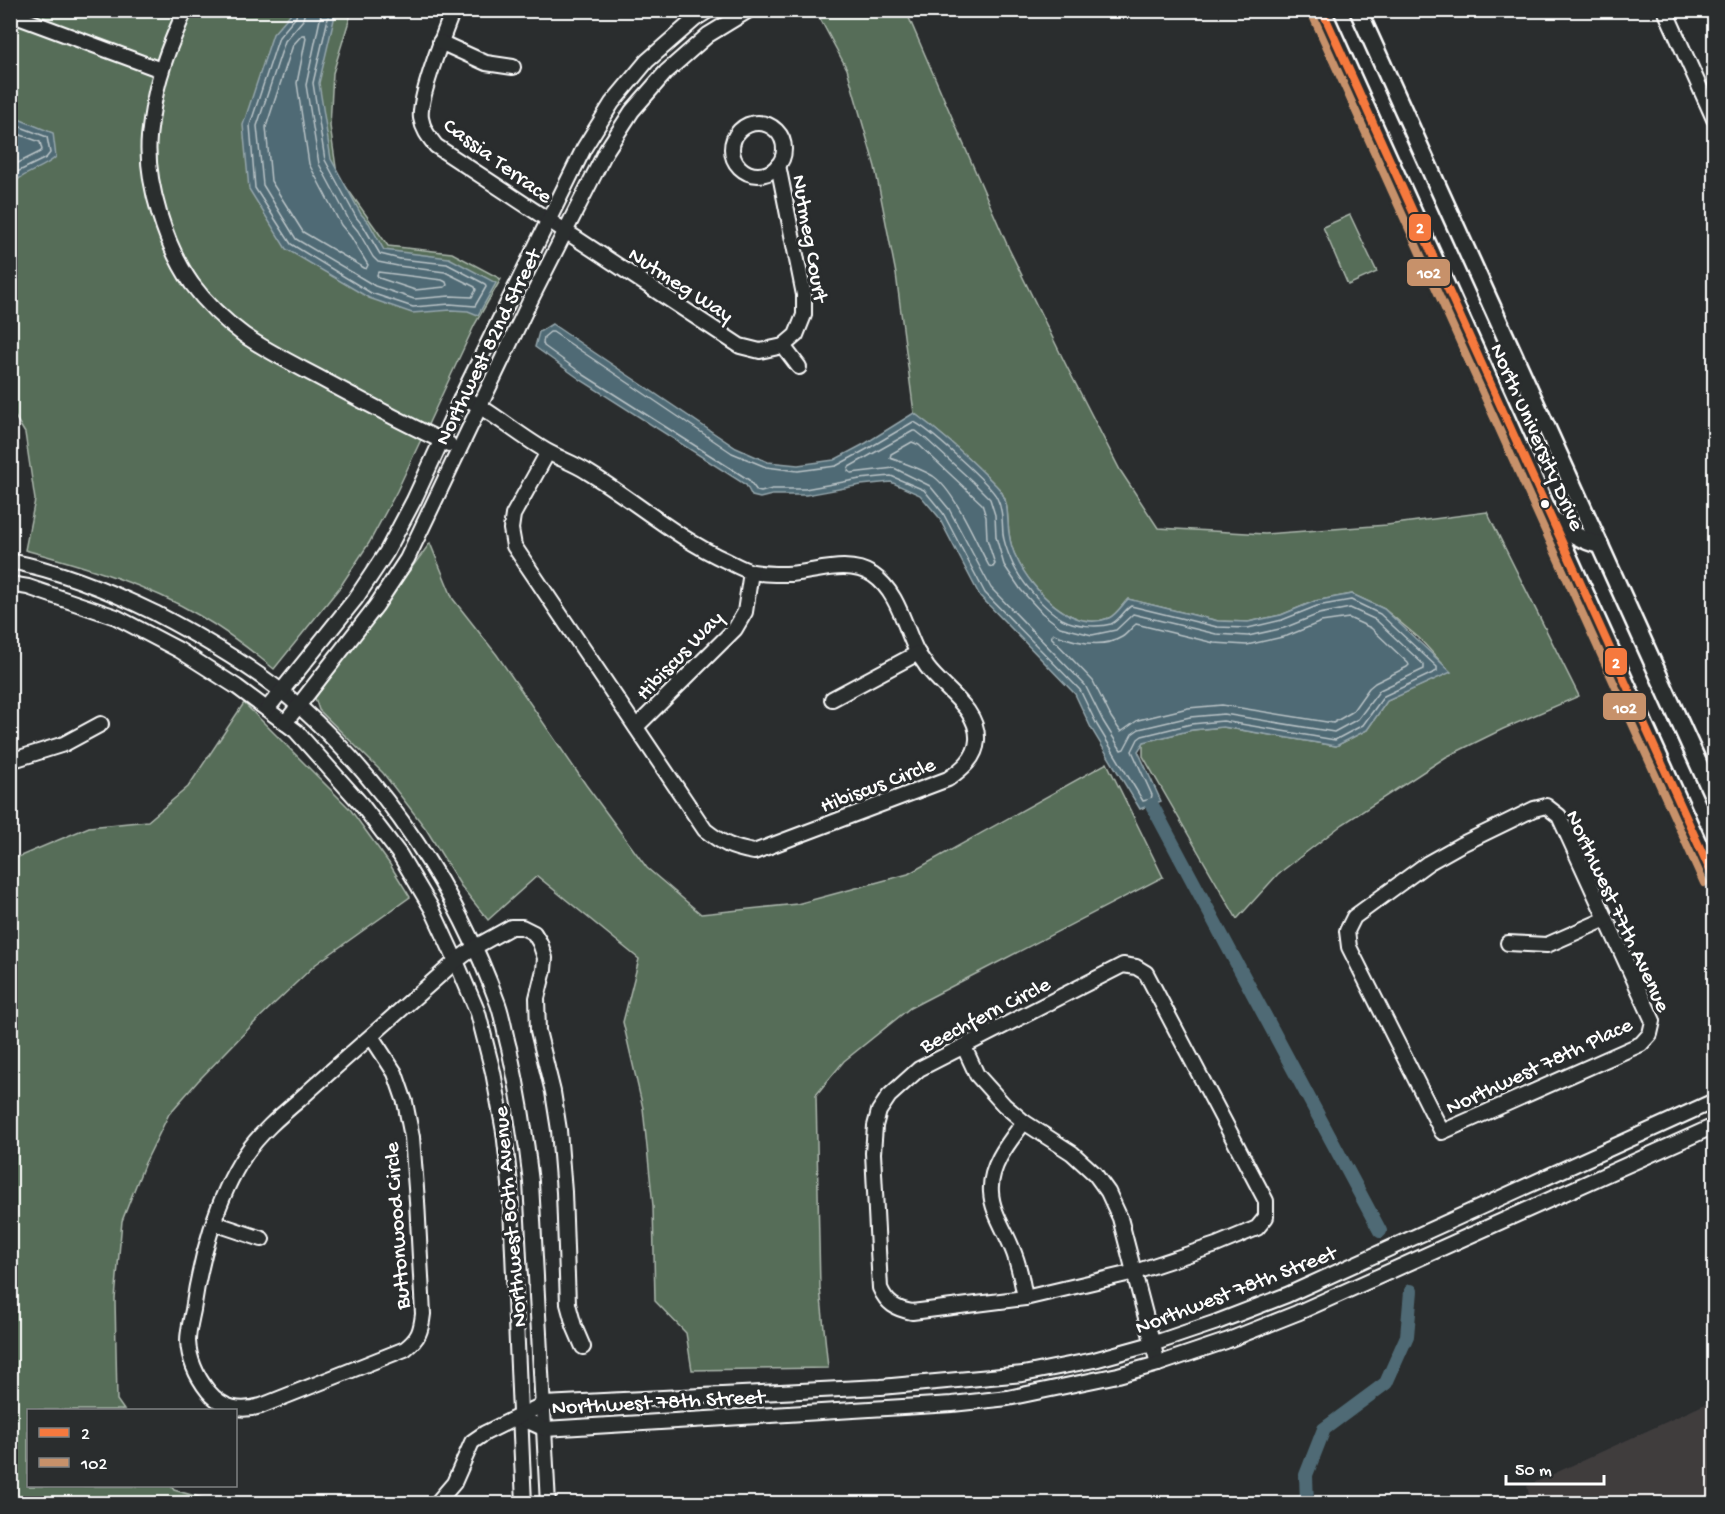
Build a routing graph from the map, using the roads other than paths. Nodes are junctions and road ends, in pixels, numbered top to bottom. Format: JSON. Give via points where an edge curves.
{"nodes":[{"id":1,"x":185,"y":10,"type":"edge"},
{"id":2,"x":453,"y":10,"type":"edge"},
{"id":3,"x":709,"y":10,"type":"edge"},
{"id":4,"x":749,"y":10,"type":"edge"},
{"id":5,"x":1322,"y":10,"type":"edge"},
{"id":6,"x":1358,"y":10,"type":"edge"},
{"id":7,"x":1665,"y":10,"type":"edge"},
{"id":8,"x":10,"y":14,"type":"edge"},
{"id":9,"x":440,"y":42,"type":"junction"},
{"id":10,"x":513,"y":67,"type":"dead end"},
{"id":11,"x":162,"y":70,"type":"junction"},
{"id":12,"x":1714,"y":119,"type":"edge"},
{"id":13,"x":778,"y":165,"type":"dead end"},
{"id":14,"x":548,"y":220,"type":"junction"},
{"id":15,"x":565,"y":231,"type":"junction"},
{"id":16,"x":783,"y":346,"type":"junction"},
{"id":17,"x":799,"y":367,"type":"dead end"},
{"id":18,"x":462,"y":396,"type":"junction"},
{"id":19,"x":481,"y":405,"type":"junction"},
{"id":20,"x":441,"y":441,"type":"junction"},
{"id":21,"x":459,"y":449,"type":"junction"},
{"id":22,"x":549,"y":452,"type":"junction"},
{"id":23,"x":1551,"y":518,"type":"junction"},
{"id":24,"x":1600,"y":545,"type":"junction"},
{"id":25,"x":10,"y":561,"type":"edge"},
{"id":26,"x":751,"y":572,"type":"junction"},
{"id":27,"x":10,"y":584,"type":"edge"},
{"id":28,"x":918,"y":653,"type":"junction"},
{"id":29,"x":279,"y":692,"type":"junction"},
{"id":30,"x":832,"y":699,"type":"dead end"},
{"id":31,"x":297,"y":705,"type":"junction"},
{"id":32,"x":267,"y":709,"type":"junction"},
{"id":33,"x":285,"y":723,"type":"junction"},
{"id":34,"x":101,"y":724,"type":"dead end"},
{"id":35,"x":636,"y":727,"type":"junction"},
{"id":36,"x":10,"y":761,"type":"edge"},
{"id":37,"x":1714,"y":798,"type":"edge"},
{"id":38,"x":1714,"y":879,"type":"edge"},
{"id":39,"x":1606,"y":919,"type":"junction"},
{"id":40,"x":1508,"y":943,"type":"dead end"},
{"id":41,"x":475,"y":947,"type":"junction"},
{"id":42,"x":456,"y":961,"type":"junction"},
{"id":43,"x":1650,"y":1034,"type":"joint"},
{"id":44,"x":371,"y":1036,"type":"junction"},
{"id":45,"x":964,"y":1047,"type":"junction"},
{"id":46,"x":1714,"y":1101,"type":"edge"},
{"id":47,"x":1024,"y":1122,"type":"junction"},
{"id":48,"x":1714,"y":1126,"type":"edge"},
{"id":49,"x":1442,"y":1132,"type":"joint"},
{"id":50,"x":214,"y":1223,"type":"junction"},
{"id":51,"x":262,"y":1239,"type":"dead end"},
{"id":52,"x":1135,"y":1272,"type":"junction"},
{"id":53,"x":1025,"y":1298,"type":"junction"},
{"id":54,"x":1152,"y":1344,"type":"junction"},
{"id":55,"x":584,"y":1347,"type":"dead end"},
{"id":56,"x":1158,"y":1364,"type":"junction"},
{"id":57,"x":543,"y":1404,"type":"junction"},
{"id":58,"x":519,"y":1417,"type":"junction"},
{"id":59,"x":545,"y":1429,"type":"junction"},
{"id":60,"x":436,"y":1503,"type":"edge"},
{"id":61,"x":524,"y":1503,"type":"edge"},
{"id":62,"x":548,"y":1503,"type":"edge"}],
"edges":[{"from":1,"to":11,"type":"street"},
{"from":2,"to":9,"type":"street","name":"Cassia Terrace"},
{"from":3,"to":14,"type":"street","name":"Northwest 82nd Street","via":[[647,61],[612,103]]},
{"from":4,"to":15,"type":"street","name":"Northwest 82nd Street","via":[[708,35],[666,72],[632,111],[606,151]]},
{"from":5,"to":23,"type":"main road","name":"North University Drive"},
{"from":6,"to":24,"type":"main road","name":"North University Drive"},
{"from":7,"to":12,"type":"street"},
{"from":8,"to":11,"type":"street"},
{"from":9,"to":10,"type":"street","via":[[486,63]]},
{"from":9,"to":14,"type":"street","name":"Cassia Terrace","via":[[423,98],[420,116],[425,132],[436,146]]},
{"from":11,"to":20,"type":"street","via":[[149,138],[151,174],[165,230],[192,284],[221,315],[258,344]]},
{"from":13,"to":16,"type":"street","name":"Nutmeg Court","via":[[804,295],[804,315],[796,335]]},
{"from":14,"to":15,"type":"street","name":"Cassia Terrace"},
{"from":14,"to":18,"type":"street","name":"Northwest 82nd Street"},
{"from":15,"to":16,"type":"street","name":"Nutmeg Way","via":[[740,346],[760,351]]},
{"from":15,"to":19,"type":"street","name":"Northwest 82nd Street"},
{"from":16,"to":17,"type":"street"},
{"from":18,"to":19,"type":"street","name":"Hibiscus Circle"},
{"from":18,"to":20,"type":"street","name":"Northwest 82nd Street"},
{"from":19,"to":21,"type":"street","name":"Northwest 82nd Street"},
{"from":19,"to":22,"type":"street","name":"Hibiscus Circle"},
{"from":20,"to":21,"type":"street"},
{"from":20,"to":29,"type":"street","name":"Northwest 82nd Street","via":[[386,553],[330,632]]},
{"from":21,"to":31,"type":"street","name":"Northwest 82nd Street","via":[[407,559],[376,606]]},
{"from":22,"to":26,"type":"street","name":"Hibiscus Circle","via":[[586,470],[714,555]]},
{"from":22,"to":35,"type":"street","name":"Hibiscus Circle","via":[[513,515],[514,546]]},
{"from":23,"to":24,"type":"main road","via":[[1586,542]]},
{"from":23,"to":38,"type":"main road","name":"North University Drive"},
{"from":24,"to":37,"type":"main road","name":"North University Drive"},
{"from":25,"to":29,"type":"street","name":"Northwest 80th Avenue","via":[[70,576],[120,596],[183,627]]},
{"from":26,"to":28,"type":"street","name":"Hibiscus Circle","via":[[794,574],[854,567],[872,574],[888,587]]},
{"from":26,"to":35,"type":"street","name":"Hibiscus Way","via":[[745,612],[735,629]]},
{"from":27,"to":32,"type":"street","name":"Northwest 80th Avenue","via":[[116,617],[179,650]]},
{"from":28,"to":30,"type":"street"},
{"from":28,"to":35,"type":"street","name":"Hibiscus Circle","via":[[973,722],[977,739],[963,768],[948,779],[754,852],[721,843],[705,830]]},
{"from":29,"to":31,"type":"street","name":"Northwest 80th Avenue"},
{"from":29,"to":32,"type":"street","name":"Northwest 82nd Street"},
{"from":31,"to":33,"type":"street","name":"Northwest 82nd Street"},
{"from":31,"to":41,"type":"street","name":"Northwest 80th Avenue","via":[[379,791],[418,844]]},
{"from":32,"to":33,"type":"street","name":"Northwest 80th Avenue"},
{"from":33,"to":42,"type":"street","name":"Northwest 80th Avenue","via":[[361,804],[400,855],[432,909]]},
{"from":34,"to":36,"type":"street","via":[[64,744]]},
{"from":39,"to":40,"type":"street","via":[[1546,945]]},
{"from":39,"to":43,"type":"street","name":"Northwest 77th Avenue","via":[[1653,1021]]},
{"from":39,"to":49,"type":"street","name":"Northwest 77th Avenue","via":[[1558,816],[1546,806],[1460,845],[1354,917],[1347,930],[1349,946]]},
{"from":41,"to":42,"type":"street","name":"Buttonwood Circle"},
{"from":41,"to":55,"type":"street","name":"Buttonwood Circle","via":[[511,927],[522,927],[534,933],[545,957],[537,998],[538,1031],[559,1130],[568,1304]]},
{"from":41,"to":57,"type":"street","name":"Northwest 80th Avenue","via":[[499,1007],[526,1132]]},
{"from":42,"to":44,"type":"street","name":"Buttonwood Circle"},
{"from":42,"to":58,"type":"street","name":"Northwest 80th Avenue","via":[[478,1014],[494,1072],[504,1132],[510,1184]]},
{"from":43,"to":49,"type":"street","name":"Northwest 78th Place","via":[[1641,1044]]},
{"from":44,"to":50,"type":"street","name":"Buttonwood Circle","via":[[274,1121],[245,1154]]},
{"from":44,"to":50,"type":"street","name":"Buttonwood Circle","via":[[395,1073],[412,1137],[423,1314],[422,1329],[414,1341],[261,1406],[246,1410],[228,1407],[199,1380],[188,1341],[203,1257]]},
{"from":45,"to":47,"type":"street","via":[[977,1075]]},
{"from":45,"to":52,"type":"street","name":"Beechfern Circle","via":[[1123,965],[1146,973],[1266,1201],[1266,1217],[1257,1228]]},
{"from":45,"to":53,"type":"street","name":"Beechfern Circle","via":[[919,1069],[889,1096],[879,1111],[873,1153],[880,1288],[892,1305],[912,1312]]},
{"from":46,"to":54,"type":"street","name":"Northwest 78th Street","via":[[1287,1295]]},
{"from":47,"to":52,"type":"street","via":[[1072,1153],[1095,1174],[1120,1218]]},
{"from":47,"to":53,"type":"street","via":[[999,1158],[990,1191],[1017,1263]]},
{"from":48,"to":56,"type":"street","name":"Northwest 78th Street","via":[[1306,1309]]},
{"from":50,"to":51,"type":"street"},
{"from":52,"to":53,"type":"street","name":"Beechfern Circle"},
{"from":52,"to":54,"type":"street"},
{"from":54,"to":56,"type":"street"},
{"from":54,"to":57,"type":"street","name":"Northwest 78th Street","via":[[1035,1372],[965,1381]]},
{"from":56,"to":59,"type":"street","name":"Northwest 78th Street","via":[[1008,1398],[952,1404]]},
{"from":57,"to":58,"type":"street","name":"Northwest 78th Street"},
{"from":57,"to":59,"type":"street","name":"Northwest 80th Avenue"},
{"from":58,"to":59,"type":"street","name":"Northwest 78th Street"},
{"from":58,"to":60,"type":"street","via":[[472,1442],[454,1483]]},
{"from":58,"to":61,"type":"street","name":"Northwest 80th Avenue"},
{"from":59,"to":62,"type":"street","name":"Northwest 80th Avenue"}]}
